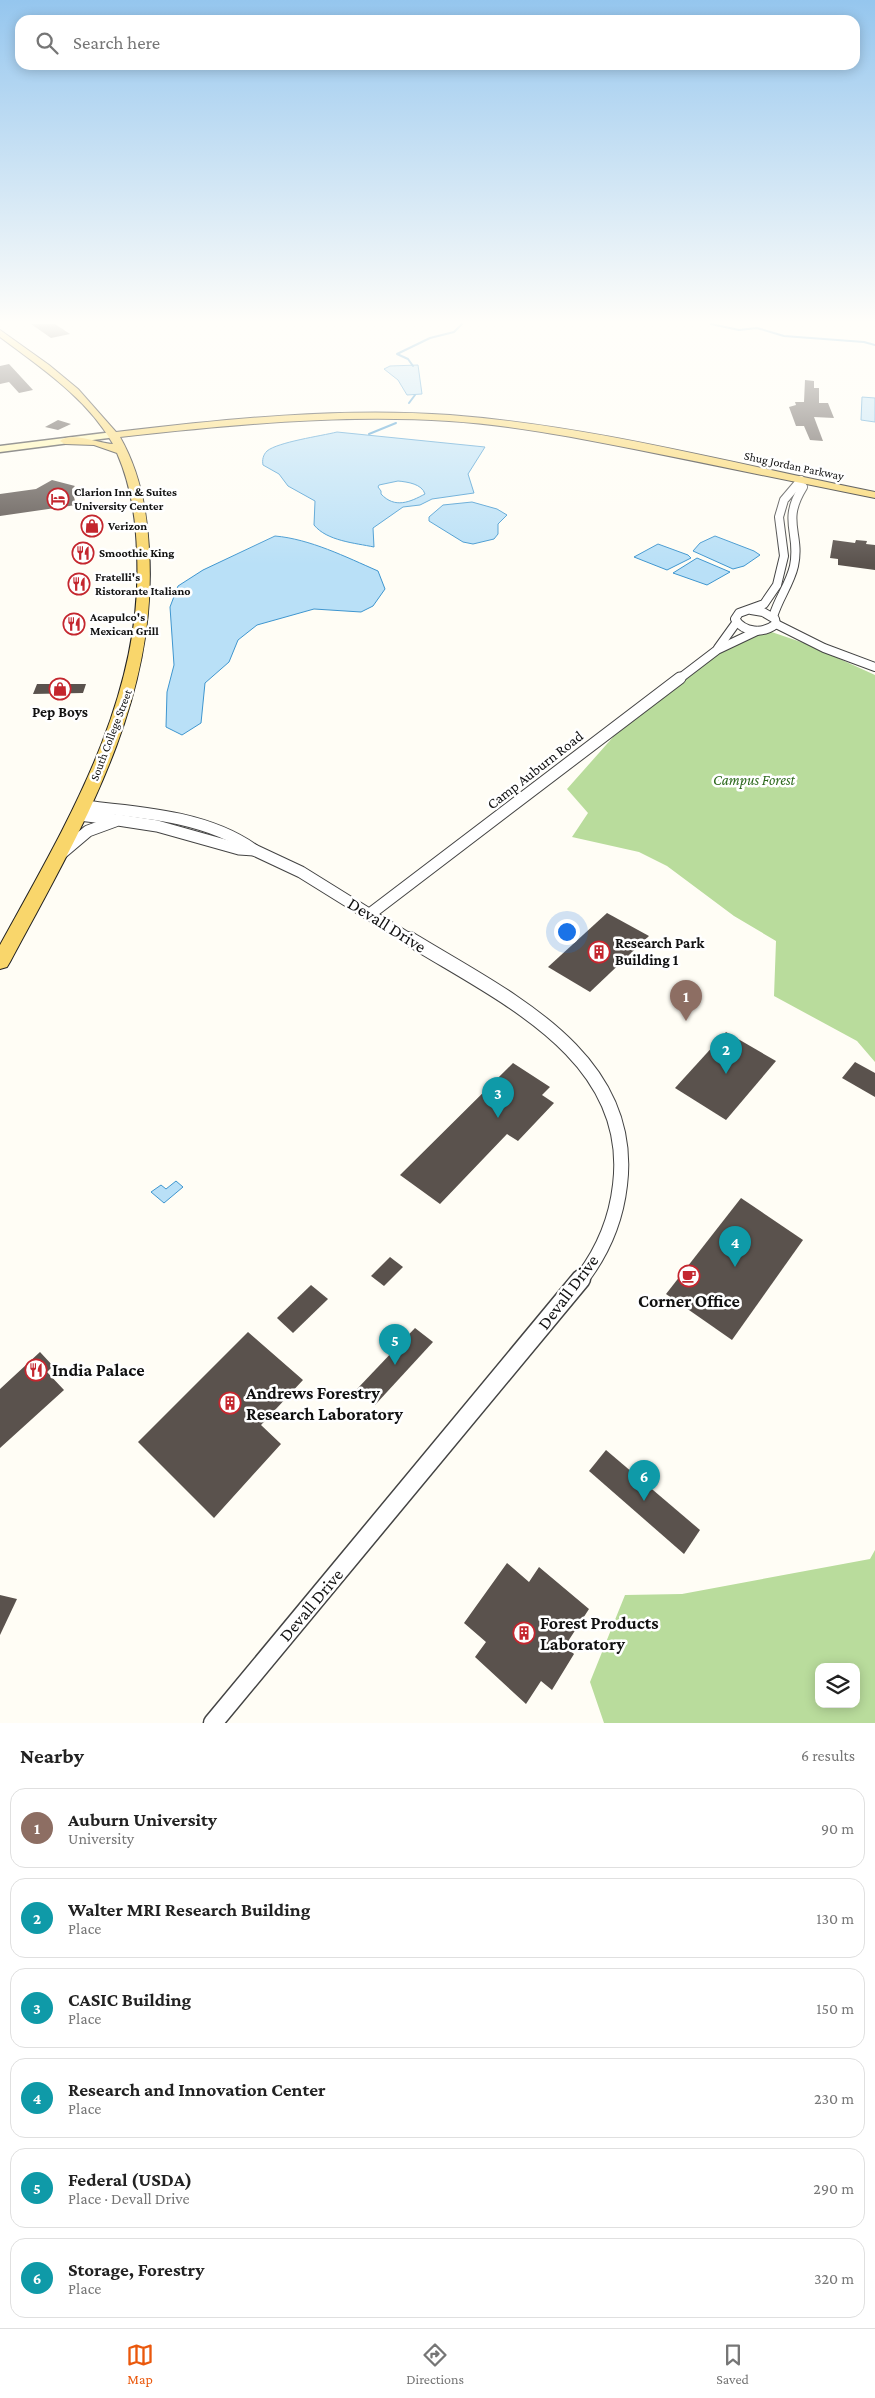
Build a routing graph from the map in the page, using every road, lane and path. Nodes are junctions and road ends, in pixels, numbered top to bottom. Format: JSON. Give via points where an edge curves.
{"nodes":[{"id":1,"x":86,"y":404,"type":"edge"},
{"id":2,"x":100,"y":419,"type":"junction"},
{"id":3,"x":166,"y":429,"type":"junction"},
{"id":4,"x":113,"y":435,"type":"junction"},
{"id":5,"x":65,"y":441,"type":"junction"},
{"id":6,"x":0,"y":449,"type":"edge"},
{"id":7,"x":122,"y":453,"type":"junction"},
{"id":8,"x":804,"y":480,"type":"junction"},
{"id":9,"x":875,"y":495,"type":"edge"},
{"id":10,"x":750,"y":610,"type":"junction"},
{"id":11,"x":774,"y":620,"type":"junction"},
{"id":12,"x":736,"y":623,"type":"junction"},
{"id":13,"x":761,"y":631,"type":"junction"},
{"id":14,"x":824,"y":648,"type":"junction"},
{"id":15,"x":717,"y":650,"type":"junction"},
{"id":16,"x":875,"y":667,"type":"edge"},
{"id":17,"x":81,"y":811,"type":"junction"},
{"id":18,"x":118,"y":820,"type":"junction"},
{"id":19,"x":254,"y":850,"type":"junction"},
{"id":20,"x":59,"y":856,"type":"junction"},
{"id":21,"x":370,"y":914,"type":"junction"},
{"id":22,"x":0,"y":962,"type":"edge"},
{"id":23,"x":213,"y":1723,"type":"edge"}],
"edges":[{"from":1,"to":2,"type":"main road","name":"South College Street"},
{"from":2,"to":3,"type":"main road","via":[[128,428]]},
{"from":2,"to":4,"type":"main road","name":"South College Street"},
{"from":2,"to":5,"type":"main road"},
{"from":3,"to":4,"type":"main road","name":"Shug Jordan Parkway"},
{"from":3,"to":7,"type":"main road","via":[[132,444]]},
{"from":3,"to":8,"type":"main road","name":"Shug Jordan Parkway","via":[[302,416],[450,418],[566,432]]},
{"from":4,"to":5,"type":"main road"},
{"from":4,"to":7,"type":"main road","name":"South College Street"},
{"from":5,"to":6,"type":"main road"},
{"from":5,"to":7,"type":"main road","via":[[94,442]]},
{"from":7,"to":17,"type":"main road","name":"South College Street","via":[[139,498],[146,559],[142,632],[122,712]]},
{"from":8,"to":9,"type":"main road","name":"Shug Jordan Parkway"},
{"from":8,"to":10,"type":"street","via":[[784,500],[780,509],[784,556],[777,585],[769,600]]},
{"from":8,"to":11,"type":"street","via":[[789,514],[794,565]]},
{"from":10,"to":11,"type":"street","via":[[763,612]]},
{"from":10,"to":12,"type":"street","name":"Camp Auburn Road","via":[[739,613]]},
{"from":11,"to":13,"type":"street","name":"Camp Auburn Road"},
{"from":11,"to":14,"type":"street"},
{"from":12,"to":13,"type":"street"},
{"from":12,"to":15,"type":"street","name":"Camp Auburn Road"},
{"from":13,"to":14,"type":"street"},
{"from":13,"to":15,"type":"street","name":"Camp Auburn Road"},
{"from":14,"to":16,"type":"street"},
{"from":15,"to":21,"type":"street","name":"Camp Auburn Road"},
{"from":17,"to":18,"type":"street"},
{"from":17,"to":19,"type":"street","via":[[138,812],[246,842]]},
{"from":17,"to":20,"type":"main road","name":"South College Street"},
{"from":18,"to":19,"type":"street","via":[[157,826],[238,849]]},
{"from":18,"to":20,"type":"street","via":[[88,831]]},
{"from":19,"to":21,"type":"street","name":"Devall Drive","via":[[301,872]]},
{"from":20,"to":22,"type":"main road","name":"South College Street"},
{"from":21,"to":23,"type":"street","name":"Devall Drive","via":[[528,1012],[581,1057],[607,1097],[617,1126],[622,1155],[618,1203],[595,1262]]}]}
